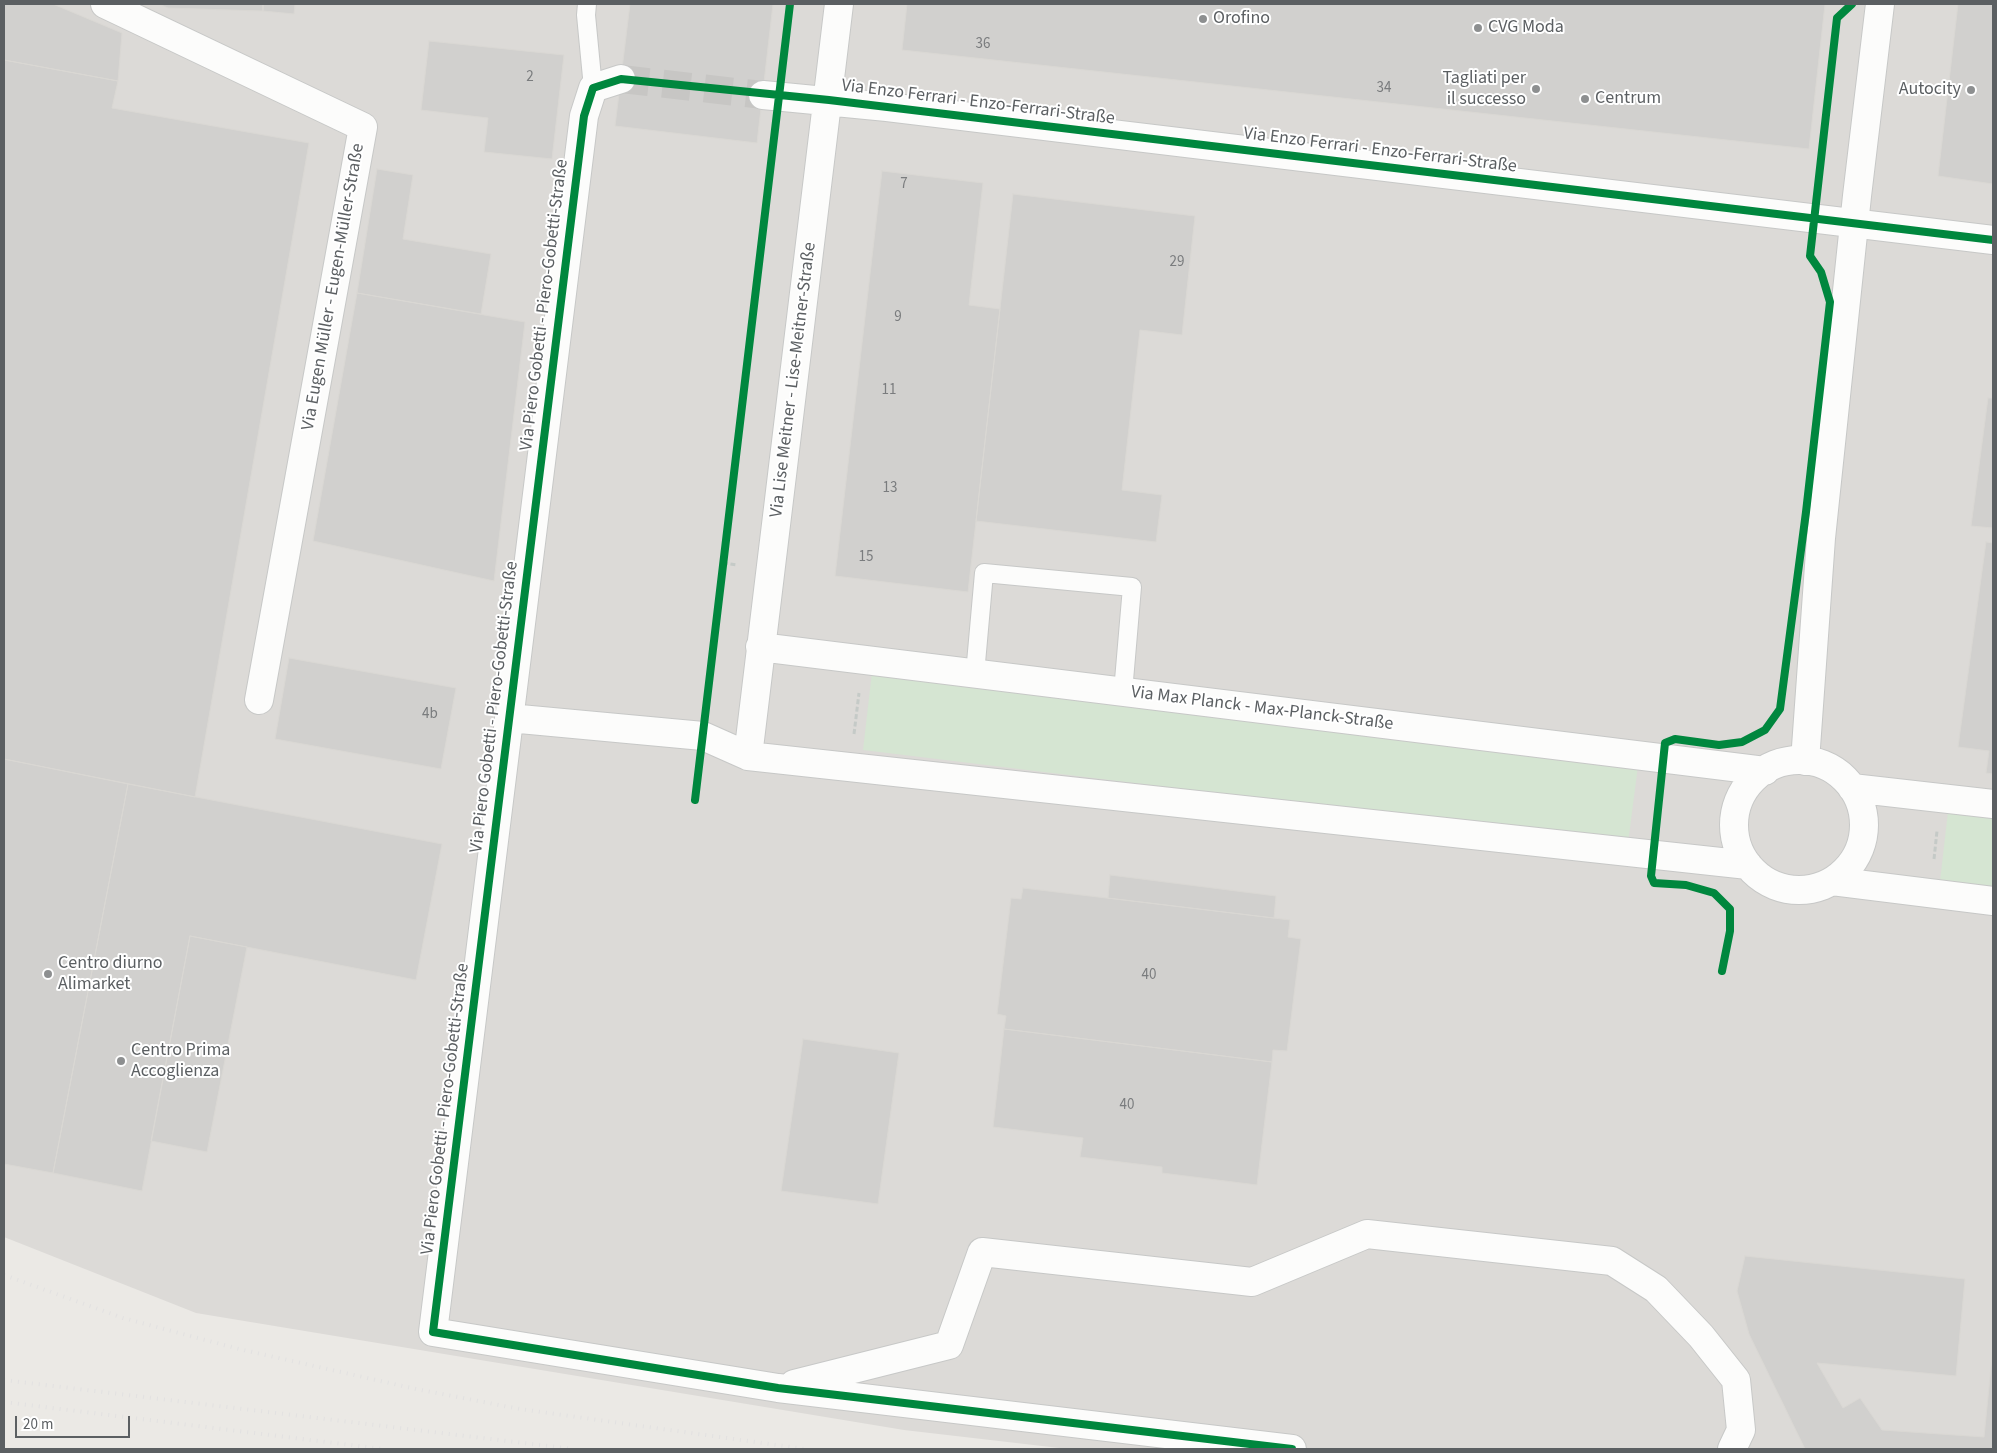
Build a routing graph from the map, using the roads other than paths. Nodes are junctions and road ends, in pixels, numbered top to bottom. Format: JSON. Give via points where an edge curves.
{"nodes":[{"id":1,"x":105,"y":4,"type":"edge"},
{"id":2,"x":587,"y":4,"type":"edge"},
{"id":3,"x":839,"y":4,"type":"edge"},
{"id":4,"x":1880,"y":4,"type":"edge"},
{"id":5,"x":621,"y":80,"type":"tunnel mouth"},
{"id":6,"x":593,"y":88,"type":"junction"},
{"id":7,"x":763,"y":95,"type":"tunnel mouth"},
{"id":8,"x":829,"y":100,"type":"junction"},
{"id":9,"x":1854,"y":223,"type":"junction"},
{"id":10,"x":1993,"y":240,"type":"edge"},
{"id":11,"x":760,"y":647,"type":"junction"},
{"id":12,"x":975,"y":674,"type":"junction"},
{"id":13,"x":1123,"y":692,"type":"junction"},
{"id":14,"x":259,"y":700,"type":"dead end"},
{"id":15,"x":509,"y":718,"type":"junction"},
{"id":16,"x":748,"y":756,"type":"junction"},
{"id":17,"x":1805,"y":761,"type":"junction"},
{"id":18,"x":1756,"y":778,"type":"junction"},
{"id":19,"x":1852,"y":788,"type":"junction"},
{"id":20,"x":1993,"y":804,"type":"edge"},
{"id":21,"x":1748,"y":866,"type":"junction"},
{"id":22,"x":1832,"y":881,"type":"junction"},
{"id":23,"x":1993,"y":901,"type":"edge"},
{"id":24,"x":778,"y":1388,"type":"junction"},
{"id":25,"x":1292,"y":1449,"type":"edge"},
{"id":26,"x":1732,"y":1449,"type":"edge"}],
"edges":[{"from":1,"to":14,"type":"street","name":"Via Eugen Müller - Eugen-Müller-Straße","via":[[363,126]]},
{"from":2,"to":6,"type":"lane"},
{"from":3,"to":8,"type":"street","name":"Via Lise Meitner - Lise-Meitner-Straße"},
{"from":4,"to":9,"type":"street"},
{"from":5,"to":6,"type":"street"},
{"from":6,"to":15,"type":"street","name":"Via Piero Gobetti - Piero-Gobetti-Straße","via":[[584,116]]},
{"from":7,"to":8,"type":"street","name":"Via Enzo Ferrari - Enzo-Ferrari-Straße"},
{"from":8,"to":9,"type":"street","name":"Via Enzo Ferrari - Enzo-Ferrari-Straße"},
{"from":8,"to":11,"type":"street","name":"Via Lise Meitner - Lise-Meitner-Straße"},
{"from":9,"to":10,"type":"street","name":"Via Enzo Ferrari - Enzo-Ferrari-Straße"},
{"from":9,"to":17,"type":"street","via":[[1821,538]]},
{"from":11,"to":12,"type":"street","name":"Via Max Planck - Max-Planck-Straße"},
{"from":11,"to":16,"type":"street","name":"Via Lise Meitner - Lise-Meitner-Straße"},
{"from":12,"to":13,"type":"street","name":"Via Max Planck - Max-Planck-Straße"},
{"from":12,"to":13,"type":"lane","via":[[984,573],[1132,586]]},
{"from":13,"to":18,"type":"street","name":"Via Max Planck - Max-Planck-Straße"},
{"from":15,"to":16,"type":"street","via":[[702,736]]},
{"from":15,"to":24,"type":"street","name":"Via Piero Gobetti - Piero-Gobetti-Straße","via":[[433,1332]]},
{"from":16,"to":21,"type":"street"},
{"from":17,"to":18,"type":"street","via":[[1774,765]]},
{"from":17,"to":19,"type":"street","via":[[1836,772]]},
{"from":18,"to":21,"type":"street","via":[[1742,794],[1735,814],[1734,835]]},
{"from":19,"to":20,"type":"street"},
{"from":19,"to":22,"type":"street","via":[[1861,807],[1864,829],[1859,850],[1848,868]]},
{"from":21,"to":22,"type":"street","via":[[1771,884],[1791,890],[1812,889]]},
{"from":22,"to":23,"type":"street"},
{"from":24,"to":25,"type":"street"},
{"from":24,"to":26,"type":"street","via":[[950,1344],[982,1252],[1252,1282],[1367,1234],[1612,1261],[1656,1289],[1701,1336],[1736,1380],[1741,1430]]}]}
